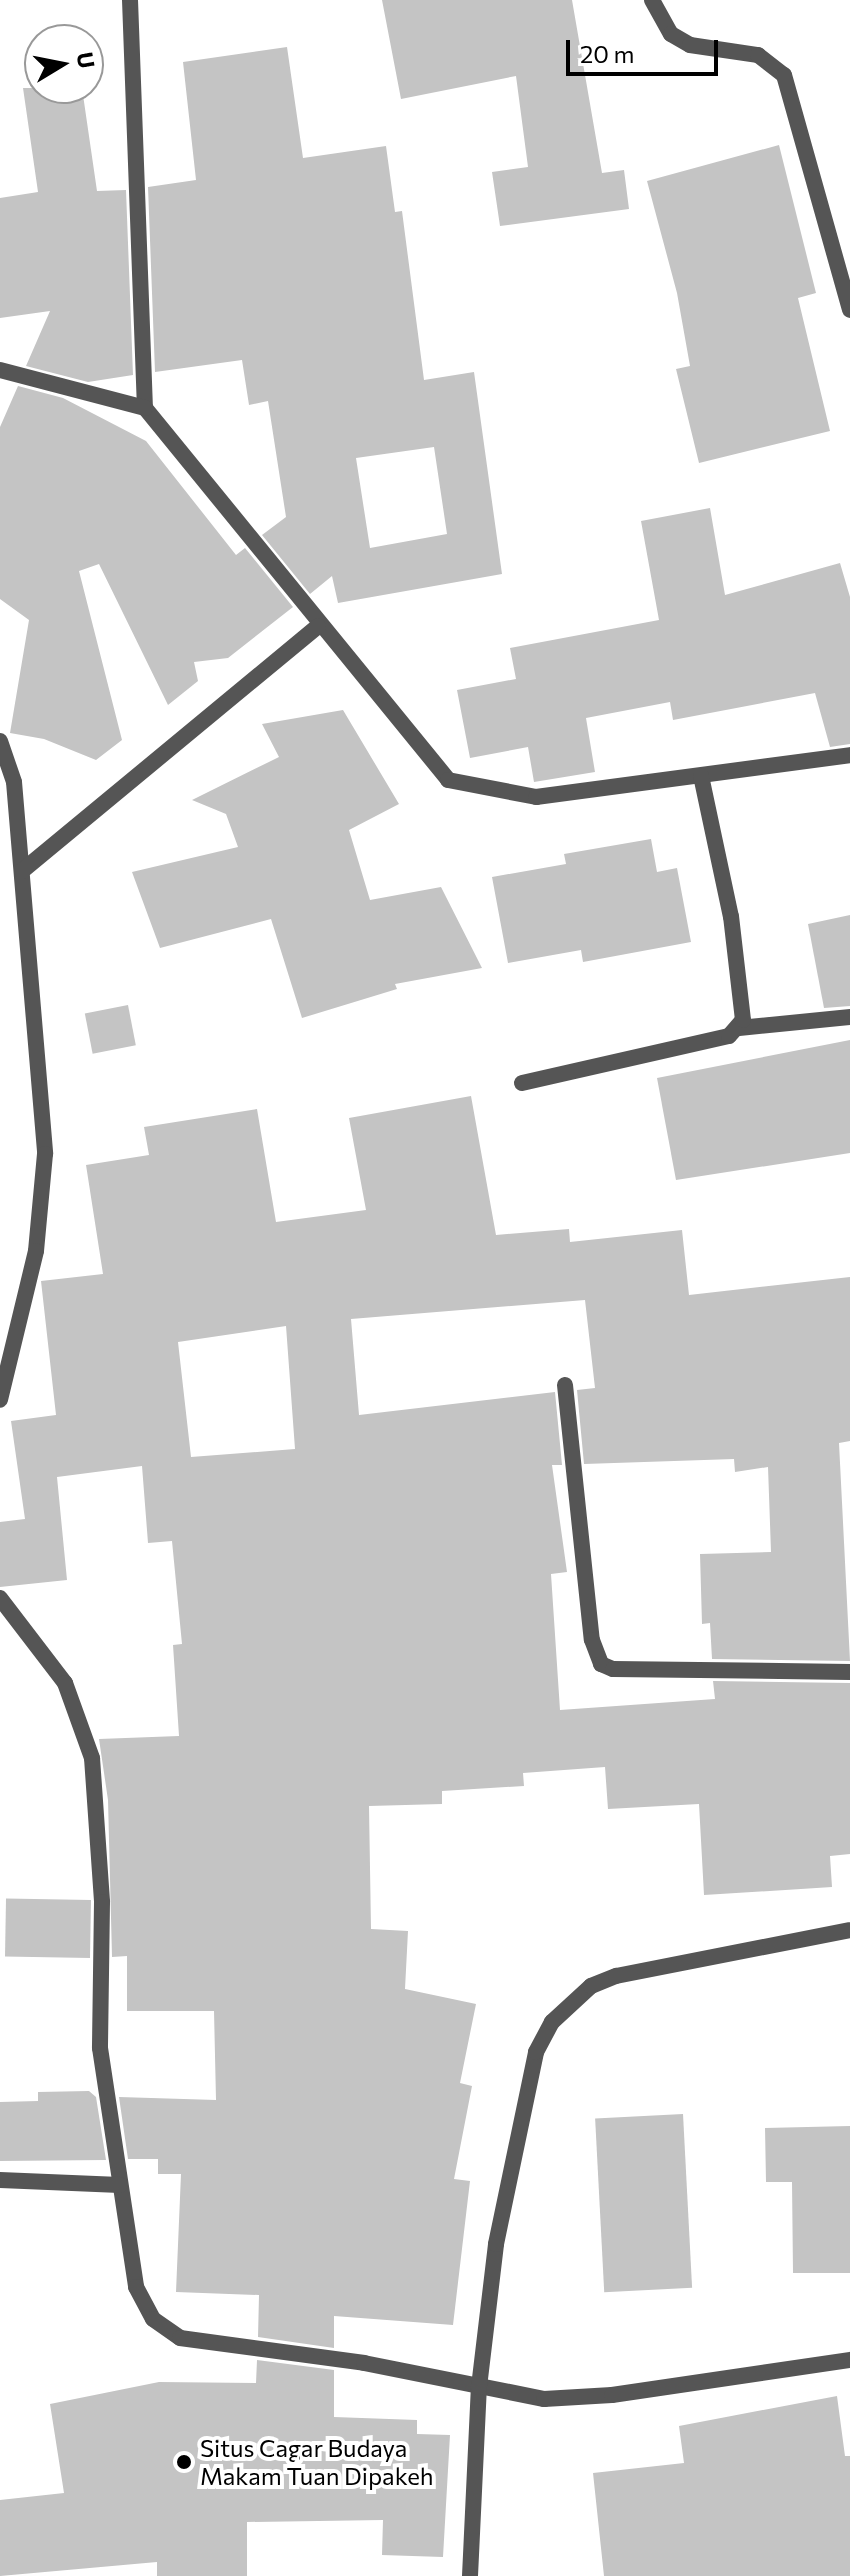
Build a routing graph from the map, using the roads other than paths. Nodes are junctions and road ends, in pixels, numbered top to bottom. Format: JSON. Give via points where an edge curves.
{"nodes":[{"id":1,"x":130,"y":0,"type":"edge"},
{"id":2,"x":652,"y":0,"type":"edge"},
{"id":3,"x":850,"y":310,"type":"edge"},
{"id":4,"x":0,"y":370,"type":"edge"},
{"id":5,"x":145,"y":408,"type":"junction"},
{"id":6,"x":318,"y":626,"type":"junction"},
{"id":7,"x":0,"y":741,"type":"edge"},
{"id":8,"x":850,"y":755,"type":"edge"},
{"id":9,"x":701,"y":776,"type":"junction"},
{"id":10,"x":22,"y":871,"type":"junction"},
{"id":11,"x":850,"y":1017,"type":"edge"},
{"id":12,"x":739,"y":1028,"type":"junction"},
{"id":13,"x":522,"y":1083,"type":"dead end"},
{"id":14,"x":8,"y":1344,"type":"edge"},
{"id":15,"x":565,"y":1385,"type":"dead end"},
{"id":16,"x":0,"y":1400,"type":"edge"},
{"id":17,"x":0,"y":1598,"type":"edge"},
{"id":18,"x":850,"y":1672,"type":"edge"},
{"id":19,"x":850,"y":1930,"type":"edge"},
{"id":20,"x":0,"y":2180,"type":"edge"},
{"id":21,"x":120,"y":2185,"type":"junction"},
{"id":22,"x":850,"y":2360,"type":"edge"},
{"id":23,"x":479,"y":2387,"type":"junction"},
{"id":24,"x":470,"y":2576,"type":"edge"}],
"edges":[{"from":1,"to":5,"type":"street"},
{"from":2,"to":3,"type":"street","via":[[671,34],[690,45],[758,55],[784,75]]},
{"from":4,"to":5,"type":"street"},
{"from":5,"to":6,"type":"street"},
{"from":6,"to":9,"type":"street","via":[[448,780],[536,797]]},
{"from":6,"to":10,"type":"street"},
{"from":7,"to":10,"type":"street","via":[[14,782]]},
{"from":8,"to":9,"type":"street"},
{"from":9,"to":12,"type":"street","via":[[731,917],[744,1009]]},
{"from":10,"to":14,"type":"street","via":[[45,1154],[36,1251]]},
{"from":11,"to":12,"type":"street"},
{"from":12,"to":13,"type":"street","via":[[729,1036]]},
{"from":14,"to":16,"type":"street"},
{"from":15,"to":18,"type":"street","via":[[592,1640],[601,1664],[613,1669]]},
{"from":17,"to":21,"type":"street","via":[[65,1683],[92,1758],[102,1902],[100,2048]]},
{"from":19,"to":23,"type":"street","via":[[616,1976],[591,1986],[552,2022],[536,2052],[496,2244]]},
{"from":20,"to":21,"type":"street"},
{"from":21,"to":23,"type":"street","via":[[136,2287],[142,2304],[168,2332]]},
{"from":22,"to":23,"type":"street","via":[[612,2395],[544,2399]]},
{"from":23,"to":24,"type":"street"}]}
